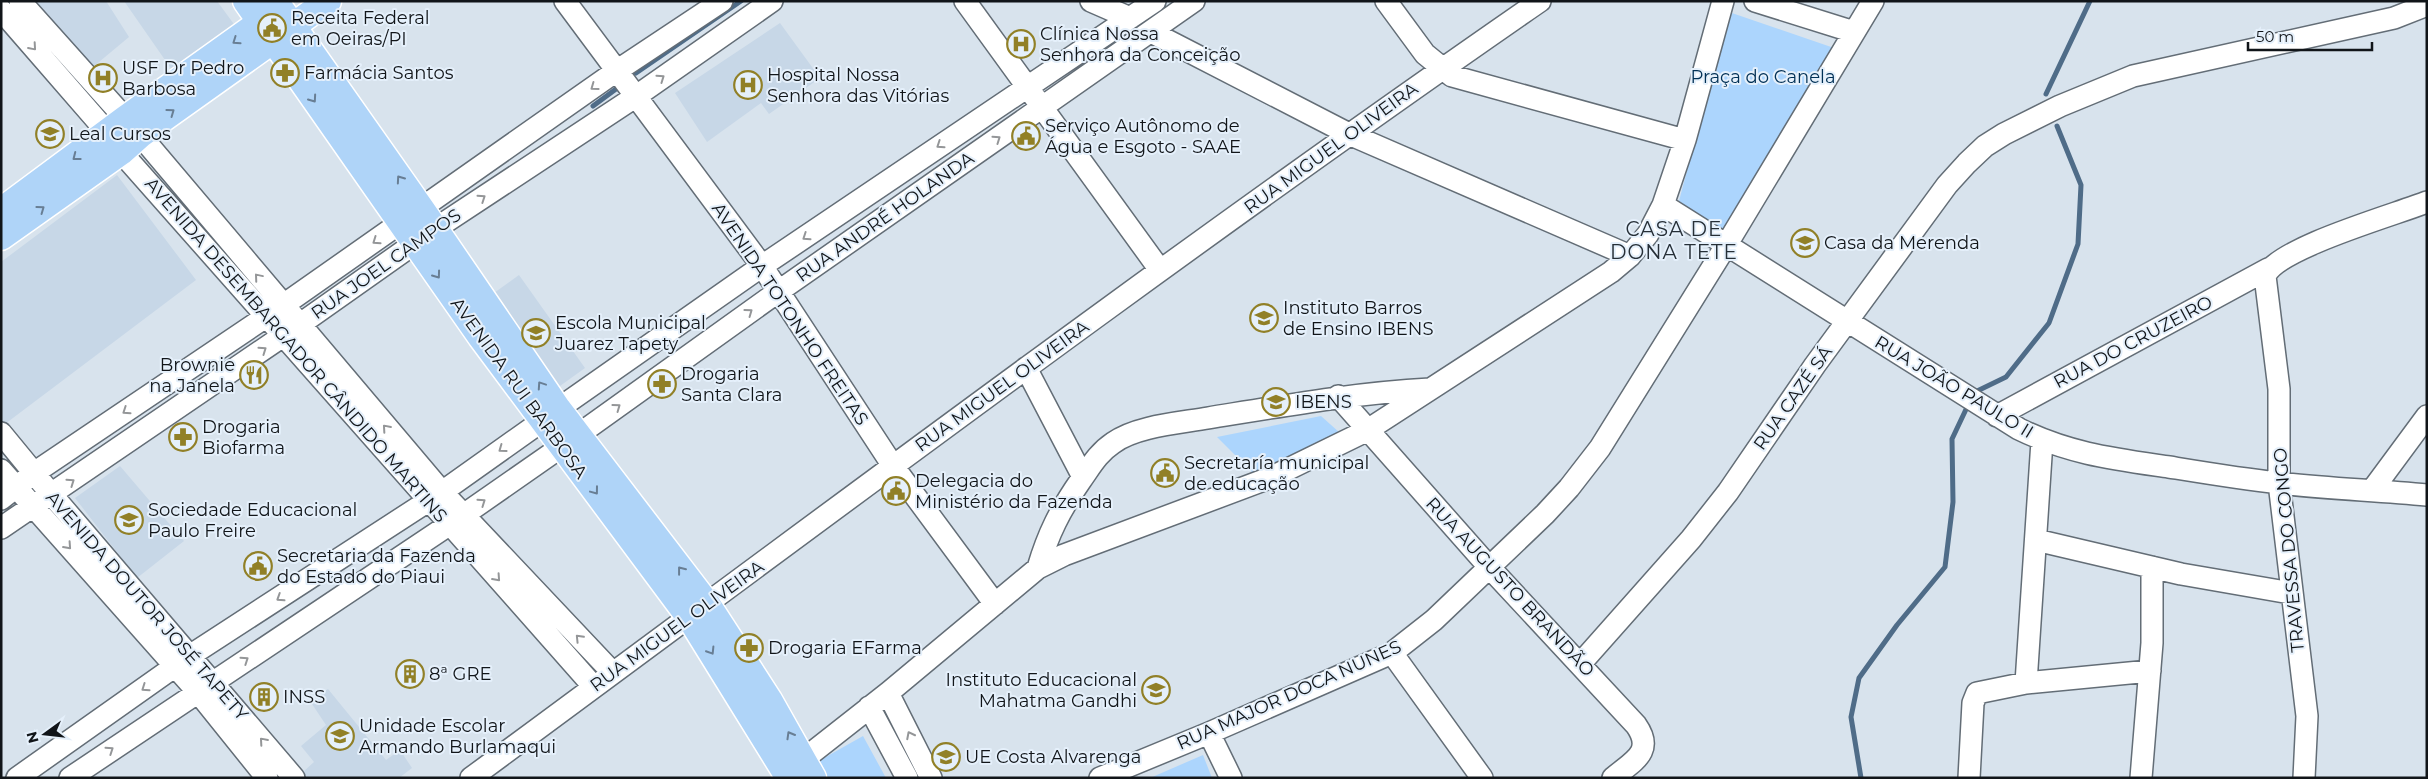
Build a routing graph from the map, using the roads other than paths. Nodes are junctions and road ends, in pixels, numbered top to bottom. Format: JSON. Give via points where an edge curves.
{"nodes":[{"id":1,"x":20,"y":1,"type":"edge"},
{"id":2,"x":246,"y":1,"type":"edge"},
{"id":3,"x":328,"y":1,"type":"edge"},
{"id":4,"x":565,"y":1,"type":"edge"},
{"id":5,"x":722,"y":1,"type":"edge"},
{"id":6,"x":772,"y":1,"type":"edge"},
{"id":7,"x":965,"y":1,"type":"edge"},
{"id":8,"x":1091,"y":1,"type":"edge"},
{"id":9,"x":1155,"y":1,"type":"edge"},
{"id":10,"x":1194,"y":1,"type":"edge"},
{"id":11,"x":1386,"y":1,"type":"edge"},
{"id":12,"x":1540,"y":1,"type":"edge"},
{"id":13,"x":1755,"y":1,"type":"edge"},
{"id":14,"x":1873,"y":1,"type":"edge"},
{"id":15,"x":2427,"y":5,"type":"edge"},
{"id":16,"x":1716,"y":7,"type":"edge"},
{"id":17,"x":1,"y":10,"type":"edge"},
{"id":18,"x":278,"y":17,"type":"edge"},
{"id":19,"x":1130,"y":18,"type":"junction"},
{"id":20,"x":1151,"y":32,"type":"junction"},
{"id":21,"x":1854,"y":32,"type":"junction"},
{"id":22,"x":1442,"y":69,"type":"junction"},
{"id":23,"x":616,"y":72,"type":"junction"},
{"id":24,"x":1028,"y":86,"type":"junction"},
{"id":25,"x":635,"y":97,"type":"junction"},
{"id":26,"x":1044,"y":107,"type":"junction"},
{"id":27,"x":123,"y":134,"type":"junction"},
{"id":28,"x":1349,"y":134,"type":"junction"},
{"id":29,"x":1685,"y":140,"type":"junction"},
{"id":30,"x":2427,"y":202,"type":"edge"},
{"id":31,"x":1663,"y":205,"type":"junction"},
{"id":32,"x":1,"y":211,"type":"edge"},
{"id":33,"x":418,"y":227,"type":"junction"},
{"id":34,"x":1,"y":237,"type":"edge"},
{"id":35,"x":1727,"y":244,"type":"junction"},
{"id":36,"x":1630,"y":256,"type":"junction"},
{"id":37,"x":762,"y":266,"type":"junction"},
{"id":38,"x":2268,"y":269,"type":"junction"},
{"id":39,"x":1160,"y":270,"type":"junction"},
{"id":40,"x":779,"y":291,"type":"junction"},
{"id":41,"x":275,"y":311,"type":"junction"},
{"id":42,"x":1847,"y":322,"type":"junction"},
{"id":43,"x":291,"y":331,"type":"junction"},
{"id":44,"x":1026,"y":368,"type":"junction"},
{"id":45,"x":1434,"y":389,"type":"junction"},
{"id":46,"x":1338,"y":396,"type":"junction"},
{"id":47,"x":1992,"y":413,"type":"junction"},
{"id":48,"x":550,"y":415,"type":"junction"},
{"id":49,"x":2427,"y":416,"type":"edge"},
{"id":50,"x":1366,"y":431,"type":"junction"},
{"id":51,"x":1,"y":433,"type":"edge"},
{"id":52,"x":570,"y":441,"type":"junction"},
{"id":53,"x":2042,"y":441,"type":"junction"},
{"id":54,"x":893,"y":466,"type":"junction"},
{"id":55,"x":1,"y":470,"type":"edge"},
{"id":56,"x":34,"y":473,"type":"junction"},
{"id":57,"x":1083,"y":477,"type":"junction"},
{"id":58,"x":2280,"y":483,"type":"junction"},
{"id":59,"x":2373,"y":489,"type":"junction"},
{"id":60,"x":9,"y":493,"type":"edge"},
{"id":61,"x":52,"y":495,"type":"junction"},
{"id":62,"x":2427,"y":495,"type":"edge"},
{"id":63,"x":435,"y":496,"type":"junction"},
{"id":64,"x":33,"y":507,"type":"junction"},
{"id":65,"x":456,"y":520,"type":"junction"},
{"id":66,"x":1,"y":528,"type":"edge"},
{"id":67,"x":2036,"y":540,"type":"junction"},
{"id":68,"x":2152,"y":567,"type":"junction"},
{"id":69,"x":1038,"y":568,"type":"junction"},
{"id":70,"x":1490,"y":568,"type":"junction"},
{"id":71,"x":2291,"y":592,"type":"junction"},
{"id":72,"x":995,"y":604,"type":"junction"},
{"id":73,"x":699,"y":611,"type":"junction"},
{"id":74,"x":1392,"y":653,"type":"junction"},
{"id":75,"x":183,"y":661,"type":"junction"},
{"id":76,"x":1581,"y":663,"type":"junction"},
{"id":77,"x":2150,"y":671,"type":"junction"},
{"id":78,"x":613,"y":673,"type":"junction"},
{"id":79,"x":2026,"y":683,"type":"junction"},
{"id":80,"x":205,"y":686,"type":"junction"},
{"id":81,"x":594,"y":687,"type":"junction"},
{"id":82,"x":888,"y":693,"type":"junction"},
{"id":83,"x":869,"y":707,"type":"junction"},
{"id":84,"x":1209,"y":733,"type":"junction"},
{"id":85,"x":794,"y":773,"type":"edge"},
{"id":86,"x":17,"y":778,"type":"edge"},
{"id":87,"x":70,"y":778,"type":"edge"},
{"id":88,"x":267,"y":778,"type":"edge"},
{"id":89,"x":294,"y":778,"type":"edge"},
{"id":90,"x":471,"y":778,"type":"edge"},
{"id":91,"x":907,"y":778,"type":"edge"},
{"id":92,"x":931,"y":778,"type":"edge"},
{"id":93,"x":1100,"y":778,"type":"edge"},
{"id":94,"x":1231,"y":778,"type":"edge"},
{"id":95,"x":1482,"y":778,"type":"edge"},
{"id":96,"x":1613,"y":778,"type":"edge"},
{"id":97,"x":1969,"y":778,"type":"edge"},
{"id":98,"x":2141,"y":778,"type":"edge"},
{"id":99,"x":2304,"y":778,"type":"edge"}],
"edges":[{"from":1,"to":27,"type":"street","name":"AVENIDA DESEMBARGADOR CÂNDIDO MARTINS"},
{"from":2,"to":18,"type":"main road","name":"AVENIDA RUI BARBOSA"},
{"from":3,"to":18,"type":"main road"},
{"from":4,"to":23,"type":"street","name":"AVENIDA TOTONHO FREITAS"},
{"from":5,"to":23,"type":"street","name":"RUA JOEL CAMPOS"},
{"from":25,"to":6,"type":"street","name":"RUA JOEL CAMPOS","one_way":true},
{"from":7,"to":24,"type":"street"},
{"from":8,"to":19,"type":"street"},
{"from":9,"to":19,"type":"street","name":"RUA ANDRÉ HOLANDA"},
{"from":10,"to":20,"type":"street","name":"RUA ANDRÉ HOLANDA"},
{"from":11,"to":22,"type":"street","via":[[1411,37]]},
{"from":12,"to":22,"type":"street","name":"RUA MIGUEL OLIVEIRA"},
{"from":13,"to":21,"type":"street"},
{"from":14,"to":21,"type":"street","name":"RUA MAJOR DOCA NUNES"},
{"from":15,"to":42,"type":"street","name":"RUA CAZÉ SÁ","via":[[2394,18],[2133,76],[2068,102],[2004,134],[1966,162]]},
{"from":16,"to":29,"type":"street"},
{"from":17,"to":27,"type":"street","name":"AVENIDA DESEMBARGADOR CÂNDIDO MARTINS","one_way":true},
{"from":18,"to":27,"type":"main road"},
{"from":18,"to":33,"type":"main road","name":"AVENIDA RUI BARBOSA"},
{"from":19,"to":24,"type":"street","name":"RUA ANDRÉ HOLANDA"},
{"from":20,"to":26,"type":"street","name":"RUA ANDRÉ HOLANDA"},
{"from":20,"to":28,"type":"street"},
{"from":21,"to":35,"type":"street","name":"RUA MAJOR DOCA NUNES"},
{"from":22,"to":28,"type":"street","name":"RUA MIGUEL OLIVEIRA"},
{"from":22,"to":29,"type":"street","via":[[1465,81]]},
{"from":23,"to":25,"type":"street","name":"AVENIDA TOTONHO FREITAS"},
{"from":23,"to":33,"type":"street","name":"RUA JOEL CAMPOS","one_way":true},
{"from":24,"to":26,"type":"street"},
{"from":24,"to":37,"type":"street","name":"RUA ANDRÉ HOLANDA","one_way":true},
{"from":33,"to":25,"type":"street","name":"RUA JOEL CAMPOS","one_way":true},
{"from":25,"to":37,"type":"street","name":"AVENIDA TOTONHO FREITAS"},
{"from":26,"to":39,"type":"street"},
{"from":40,"to":26,"type":"street","name":"RUA ANDRÉ HOLANDA","one_way":true},
{"from":27,"to":32,"type":"main road","one_way":true},
{"from":34,"to":27,"type":"main road","one_way":true},
{"from":27,"to":41,"type":"street","name":"AVENIDA DESEMBARGADOR CÂNDIDO MARTINS"},
{"from":28,"to":36,"type":"street"},
{"from":28,"to":39,"type":"street","name":"RUA MIGUEL OLIVEIRA"},
{"from":29,"to":31,"type":"street"},
{"from":30,"to":38,"type":"street","name":"RUA DO CRUZEIRO","via":[[2300,250]]},
{"from":31,"to":35,"type":"street","name":"RUA JOÃO PAULO II"},
{"from":31,"to":36,"type":"street","via":[[1648,234]]},
{"from":33,"to":41,"type":"street","name":"RUA JOEL CAMPOS","one_way":true},
{"from":33,"to":43,"type":"street","name":"RUA JOEL CAMPOS"},
{"from":33,"to":48,"type":"main road","name":"AVENIDA RUI BARBOSA"},
{"from":35,"to":42,"type":"street","name":"RUA JOÃO PAULO II"},
{"from":35,"to":70,"type":"street","name":"RUA MAJOR DOCA NUNES","via":[[1600,448],[1569,488]]},
{"from":36,"to":45,"type":"street","via":[[1611,272]]},
{"from":37,"to":40,"type":"street","name":"AVENIDA TOTONHO FREITAS"},
{"from":37,"to":48,"type":"street","name":"RUA ANDRÉ HOLANDA"},
{"from":38,"to":47,"type":"street","name":"RUA DO CRUZEIRO"},
{"from":38,"to":58,"type":"street","name":"TRAVESSA DO CONGO","via":[[2266,292],[2279,388]]},
{"from":39,"to":44,"type":"street","name":"RUA MIGUEL OLIVEIRA"},
{"from":52,"to":40,"type":"street","name":"RUA ANDRÉ HOLANDA","one_way":true},
{"from":40,"to":54,"type":"street","name":"AVENIDA TOTONHO FREITAS"},
{"from":41,"to":43,"type":"street","name":"AVENIDA DESEMBARGADOR CÂNDIDO MARTINS"},
{"from":41,"to":56,"type":"street","name":"RUA JOEL CAMPOS","one_way":true},
{"from":42,"to":47,"type":"street","name":"RUA JOÃO PAULO II"},
{"from":42,"to":76,"type":"street","name":"RUA CAZÉ SÁ","via":[[1728,492],[1691,539]]},
{"from":61,"to":43,"type":"street","name":"RUA JOEL CAMPOS","one_way":true},
{"from":43,"to":63,"type":"street","name":"AVENIDA DESEMBARGADOR CÂNDIDO MARTINS"},
{"from":44,"to":54,"type":"street","name":"RUA MIGUEL OLIVEIRA"},
{"from":44,"to":57,"type":"street"},
{"from":45,"to":46,"type":"street"},
{"from":45,"to":50,"type":"street"},
{"from":46,"to":50,"type":"street","name":"RUA AUGUSTO BRANDÃO"},
{"from":46,"to":57,"type":"street","via":[[1137,432],[1115,441],[1098,454]]},
{"from":47,"to":53,"type":"street","name":"RUA JOÃO PAULO II"},
{"from":48,"to":52,"type":"main road","name":"AVENIDA RUI BARBOSA"},
{"from":48,"to":63,"type":"street","name":"RUA ANDRÉ HOLANDA","one_way":true},
{"from":49,"to":59,"type":"street"},
{"from":50,"to":69,"type":"street","via":[[1272,477],[1071,552]]},
{"from":50,"to":70,"type":"street","name":"RUA AUGUSTO BRANDÃO"},
{"from":51,"to":56,"type":"street","name":"AVENIDA DOUTOR JOSÉ TAPETY"},
{"from":65,"to":52,"type":"street","name":"RUA ANDRÉ HOLANDA","one_way":true},
{"from":52,"to":73,"type":"main road","name":"AVENIDA RUI BARBOSA"},
{"from":53,"to":58,"type":"street","name":"RUA JOÃO PAULO II","via":[[2102,457]]},
{"from":53,"to":67,"type":"street"},
{"from":54,"to":72,"type":"street","name":"AVENIDA TOTONHO FREITAS"},
{"from":54,"to":73,"type":"street","name":"RUA MIGUEL OLIVEIRA"},
{"from":55,"to":60,"type":"street","name":"AVENIDA DOUTOR JOSÉ TAPETY"},
{"from":56,"to":60,"type":"street","name":"RUA JOEL CAMPOS"},
{"from":56,"to":61,"type":"street","name":"AVENIDA DOUTOR JOSÉ TAPETY"},
{"from":57,"to":69,"type":"street","via":[[1060,511]]},
{"from":58,"to":59,"type":"street","name":"RUA JOÃO PAULO II"},
{"from":58,"to":71,"type":"street","name":"TRAVESSA DO CONGO"},
{"from":59,"to":62,"type":"street","name":"RUA JOÃO PAULO II"},
{"from":60,"to":64,"type":"street","name":"AVENIDA DOUTOR JOSÉ TAPETY"},
{"from":61,"to":64,"type":"street","name":"RUA JOEL CAMPOS"},
{"from":61,"to":75,"type":"street","name":"AVENIDA DOUTOR JOSÉ TAPETY"},
{"from":63,"to":65,"type":"street","name":"AVENIDA DESEMBARGADOR CÂNDIDO MARTINS"},
{"from":63,"to":75,"type":"street","name":"RUA ANDRÉ HOLANDA","one_way":true},
{"from":64,"to":66,"type":"street","name":"RUA JOEL CAMPOS"},
{"from":64,"to":75,"type":"street","name":"AVENIDA DOUTOR JOSÉ TAPETY","one_way":true},
{"from":78,"to":65,"type":"street","name":"AVENIDA DESEMBARGADOR CÂNDIDO MARTINS","one_way":true},
{"from":80,"to":65,"type":"street","name":"RUA ANDRÉ HOLANDA","one_way":true},
{"from":65,"to":81,"type":"street","name":"AVENIDA DESEMBARGADOR CÂNDIDO MARTINS","one_way":true},
{"from":67,"to":68,"type":"street"},
{"from":67,"to":79,"type":"street"},
{"from":68,"to":71,"type":"street"},
{"from":68,"to":77,"type":"street"},
{"from":69,"to":72,"type":"street"},
{"from":70,"to":74,"type":"street","name":"RUA MAJOR DOCA NUNES","via":[[1434,620]]},
{"from":70,"to":76,"type":"street","name":"RUA AUGUSTO BRANDÃO"},
{"from":71,"to":99,"type":"street","name":"TRAVESSA DO CONGO","via":[[2307,716]]},
{"from":72,"to":82,"type":"street"},
{"from":73,"to":78,"type":"street","name":"RUA MIGUEL OLIVEIRA"},
{"from":73,"to":85,"type":"main road","name":"AVENIDA RUI BARBOSA","via":[[765,693]]},
{"from":74,"to":84,"type":"street","name":"RUA MAJOR DOCA NUNES"},
{"from":74,"to":95,"type":"street"},
{"from":75,"to":80,"type":"street","name":"AVENIDA DOUTOR JOSÉ TAPETY"},
{"from":75,"to":86,"type":"street","name":"RUA ANDRÉ HOLANDA","one_way":true},
{"from":76,"to":96,"type":"street","name":"RUA AUGUSTO BRANDÃO","via":[[1636,725],[1645,740],[1640,754]]},
{"from":77,"to":79,"type":"street"},
{"from":77,"to":98,"type":"street"},
{"from":78,"to":81,"type":"street","name":"RUA MIGUEL OLIVEIRA"},
{"from":79,"to":97,"type":"street","via":[[1987,690],[1974,698]]},
{"from":87,"to":80,"type":"street","name":"RUA ANDRÉ HOLANDA","one_way":true},
{"from":80,"to":88,"type":"street","name":"AVENIDA DOUTOR JOSÉ TAPETY"},
{"from":89,"to":80,"type":"street","name":"AVENIDA DOUTOR JOSÉ TAPETY","one_way":true},
{"from":81,"to":90,"type":"street","name":"RUA MIGUEL OLIVEIRA"},
{"from":82,"to":83,"type":"street"},
{"from":92,"to":82,"type":"street","one_way":true},
{"from":83,"to":85,"type":"street"},
{"from":83,"to":91,"type":"street"},
{"from":84,"to":93,"type":"street","name":"RUA MAJOR DOCA NUNES"},
{"from":84,"to":94,"type":"street"}]}
